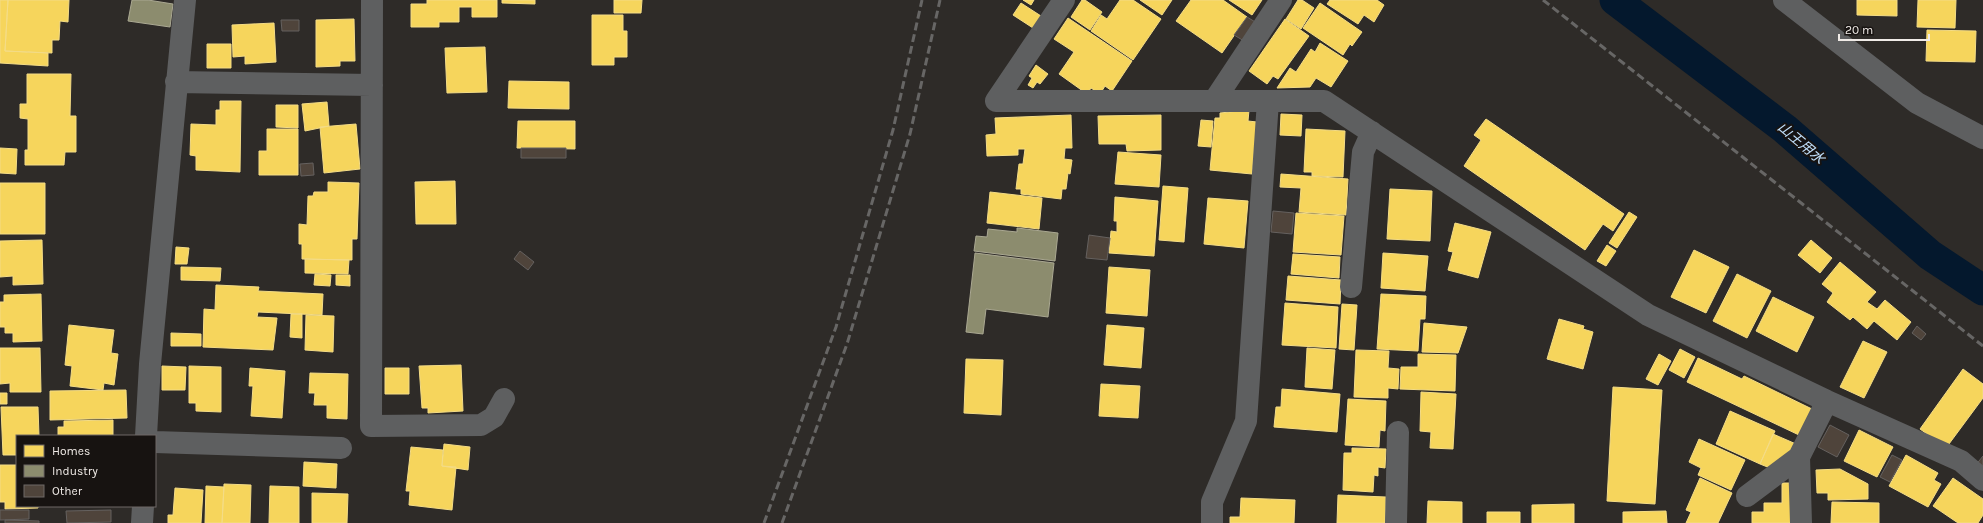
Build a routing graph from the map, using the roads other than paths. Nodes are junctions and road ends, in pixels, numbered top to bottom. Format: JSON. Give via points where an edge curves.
{"nodes":[{"id":1,"x":184,"y":0,"type":"edge"},
{"id":2,"x":372,"y":0,"type":"edge"},
{"id":3,"x":1064,"y":0,"type":"edge"},
{"id":4,"x":1281,"y":0,"type":"edge"},
{"id":5,"x":1784,"y":0,"type":"edge"},
{"id":6,"x":176,"y":82,"type":"junction"},
{"id":7,"x":372,"y":86,"type":"junction"},
{"id":8,"x":1214,"y":101,"type":"junction"},
{"id":9,"x":1268,"y":101,"type":"junction"},
{"id":10,"x":1372,"y":132,"type":"junction"},
{"id":11,"x":1983,"y":138,"type":"edge"},
{"id":12,"x":1351,"y":287,"type":"dead end"},
{"id":13,"x":504,"y":399,"type":"dead end"},
{"id":14,"x":1827,"y":401,"type":"junction"},
{"id":15,"x":1398,"y":432,"type":"dead end"},
{"id":16,"x":146,"y":435,"type":"edge"},
{"id":17,"x":156,"y":442,"type":"edge"},
{"id":18,"x":341,"y":448,"type":"dead end"},
{"id":19,"x":1799,"y":457,"type":"junction"},
{"id":20,"x":1983,"y":480,"type":"edge"},
{"id":21,"x":1748,"y":496,"type":"dead end"},
{"id":22,"x":143,"y":507,"type":"edge"},
{"id":23,"x":142,"y":523,"type":"edge"},
{"id":24,"x":1212,"y":523,"type":"edge"},
{"id":25,"x":1396,"y":523,"type":"edge"},
{"id":26,"x":1800,"y":523,"type":"edge"}],
"edges":[{"from":1,"to":6,"type":"street"},
{"from":2,"to":7,"type":"street"},
{"from":3,"to":8,"type":"street","via":[[996,101]]},
{"from":4,"to":8,"type":"street"},
{"from":5,"to":11,"type":"street","via":[[1917,103]]},
{"from":6,"to":7,"type":"street"},
{"from":6,"to":16,"type":"street","via":[[150,364]]},
{"from":7,"to":13,"type":"street","via":[[371,426],[481,425],[494,417]]},
{"from":8,"to":9,"type":"street"},
{"from":9,"to":10,"type":"street","via":[[1324,101]]},
{"from":9,"to":24,"type":"street","via":[[1246,421],[1212,502]]},
{"from":10,"to":12,"type":"street","via":[[1364,152]]},
{"from":10,"to":14,"type":"street","via":[[1648,315]]},
{"from":14,"to":19,"type":"street"},
{"from":14,"to":20,"type":"street","via":[[1961,460]]},
{"from":15,"to":25,"type":"street"},
{"from":17,"to":18,"type":"street"},
{"from":19,"to":21,"type":"street"},
{"from":19,"to":26,"type":"street"},
{"from":22,"to":23,"type":"street"}]}
